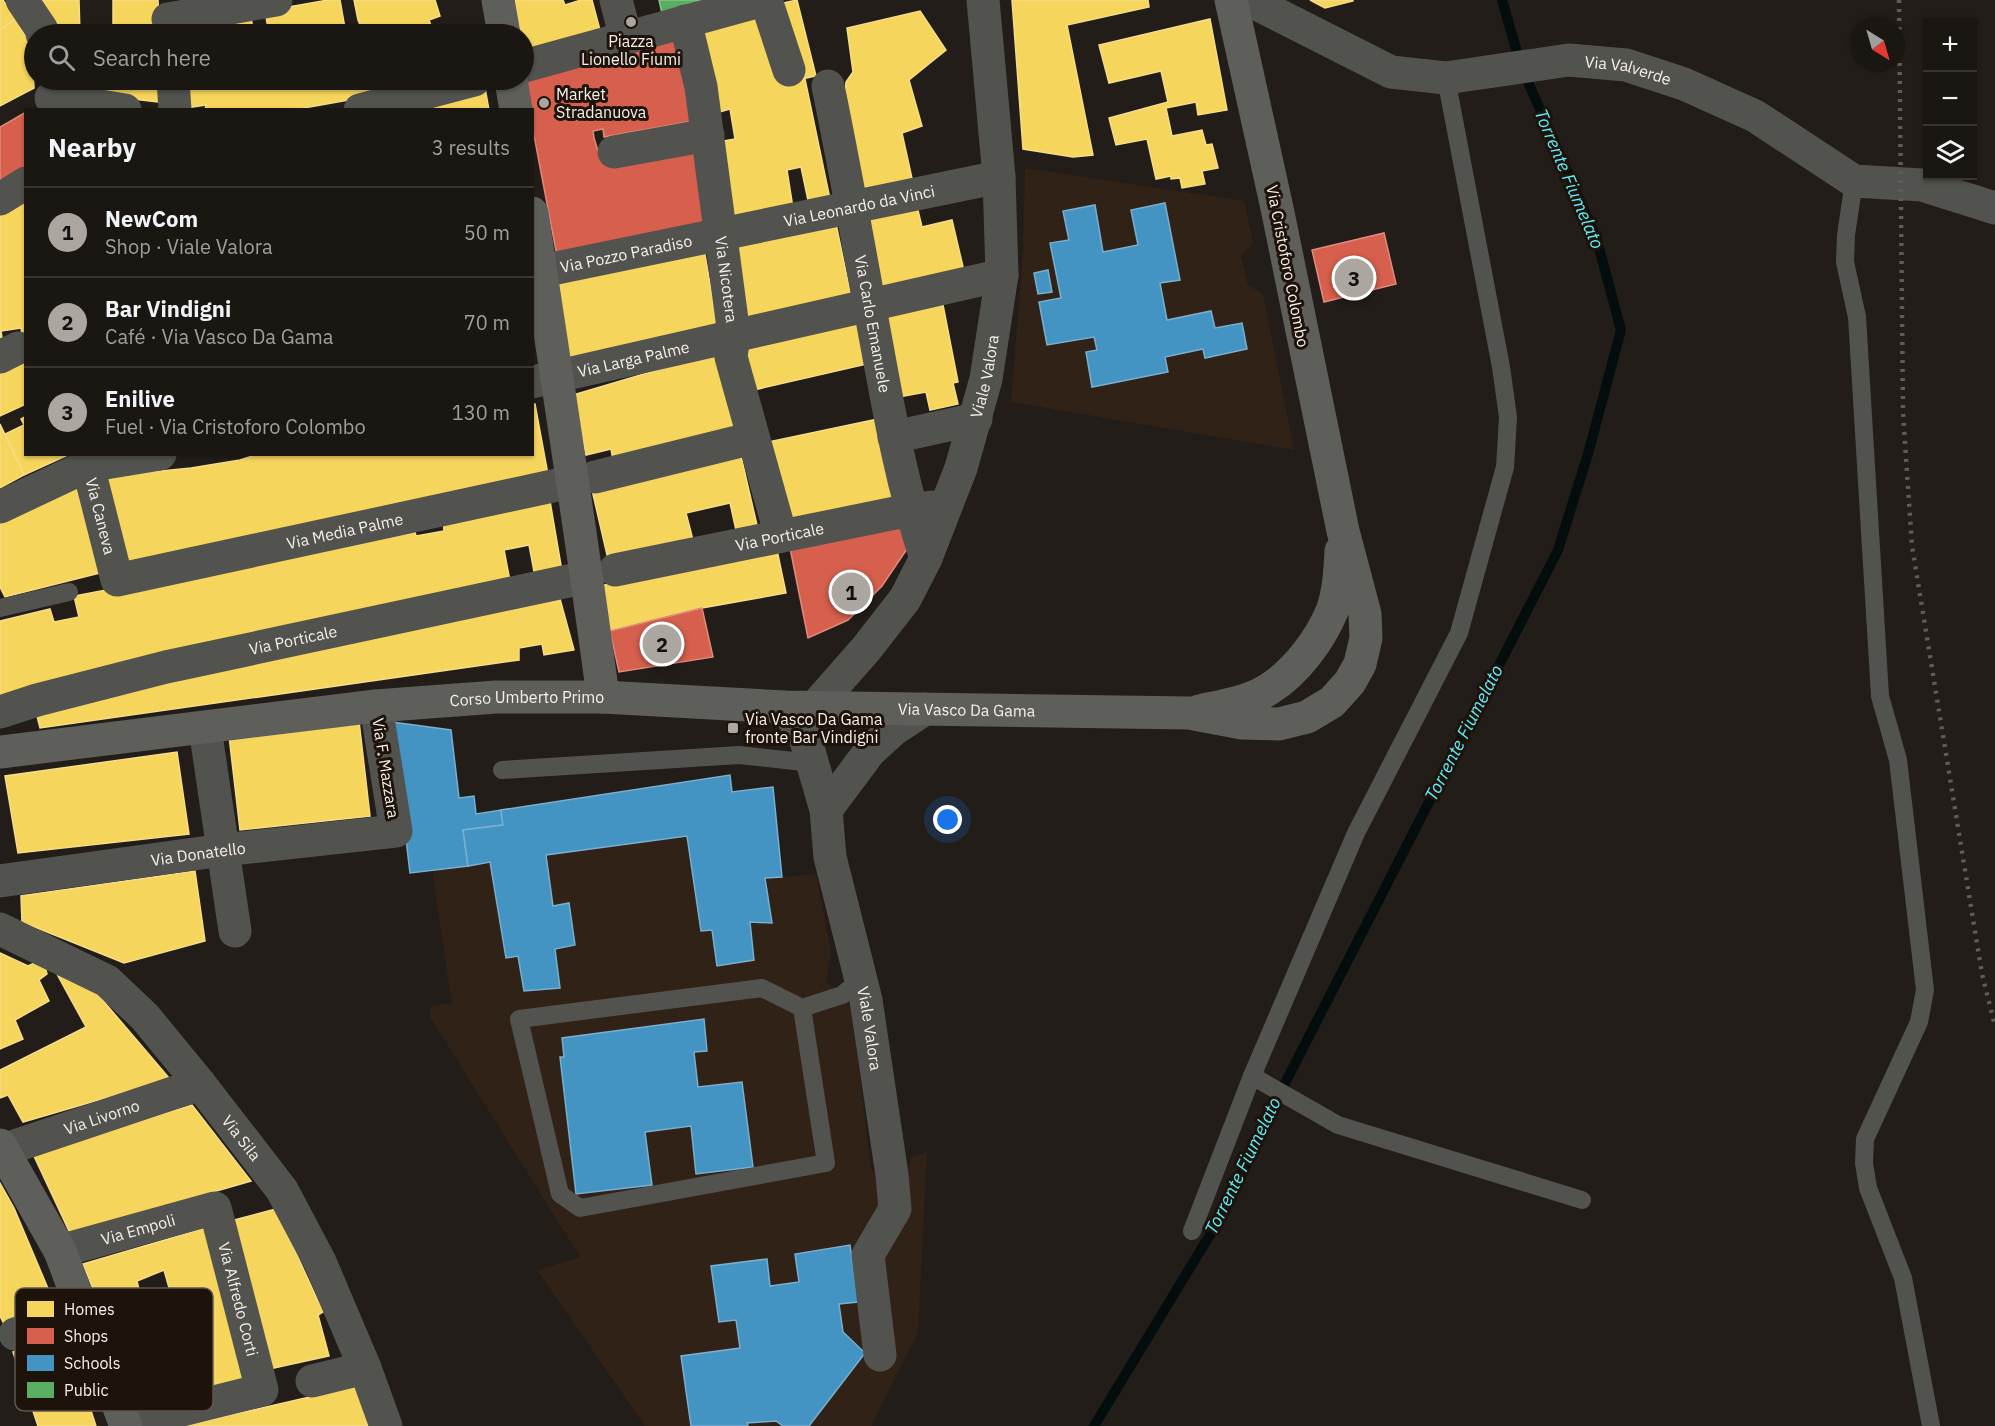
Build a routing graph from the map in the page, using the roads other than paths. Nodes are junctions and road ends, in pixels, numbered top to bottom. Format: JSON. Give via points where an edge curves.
{"nodes":[{"id":1,"x":22,"y":0,"type":"edge"},
{"id":2,"x":276,"y":0,"type":"edge"},
{"id":3,"x":498,"y":0,"type":"edge"},
{"id":4,"x":616,"y":0,"type":"edge"},
{"id":5,"x":765,"y":0,"type":"edge"},
{"id":6,"x":983,"y":0,"type":"edge"},
{"id":7,"x":1231,"y":0,"type":"edge"},
{"id":8,"x":1249,"y":0,"type":"edge"},
{"id":9,"x":168,"y":18,"type":"edge"},
{"id":10,"x":685,"y":21,"type":"junction"},
{"id":11,"x":38,"y":24,"type":"edge"},
{"id":12,"x":502,"y":24,"type":"edge"},
{"id":13,"x":626,"y":38,"type":"junction"},
{"id":14,"x":534,"y":63,"type":"edge"},
{"id":15,"x":789,"y":70,"type":"dead end"},
{"id":16,"x":1446,"y":78,"type":"junction"},
{"id":17,"x":828,"y":86,"type":"dead end"},
{"id":18,"x":174,"y":90,"type":"edge"},
{"id":19,"x":436,"y":90,"type":"edge"},
{"id":20,"x":513,"y":90,"type":"edge"},
{"id":21,"x":50,"y":96,"type":"edge"},
{"id":22,"x":114,"y":108,"type":"edge"},
{"id":23,"x":175,"y":108,"type":"edge"},
{"id":24,"x":368,"y":108,"type":"edge"},
{"id":25,"x":516,"y":108,"type":"edge"},
{"id":26,"x":708,"y":135,"type":"junction"},
{"id":27,"x":614,"y":152,"type":"dead end"},
{"id":28,"x":999,"y":177,"type":"junction"},
{"id":29,"x":1854,"y":181,"type":"junction"},
{"id":30,"x":24,"y":184,"type":"edge"},
{"id":31,"x":0,"y":199,"type":"edge"},
{"id":32,"x":852,"y":207,"type":"junction"},
{"id":33,"x":1995,"y":208,"type":"edge"},
{"id":34,"x":720,"y":234,"type":"junction"},
{"id":35,"x":534,"y":237,"type":"edge"},
{"id":36,"x":537,"y":272,"type":"edge"},
{"id":37,"x":1002,"y":275,"type":"junction"},
{"id":38,"x":870,"y":304,"type":"junction"},
{"id":39,"x":734,"y":335,"type":"junction"},
{"id":40,"x":545,"y":380,"type":"edge"},
{"id":41,"x":975,"y":419,"type":"junction"},
{"id":42,"x":894,"y":437,"type":"junction"},
{"id":43,"x":753,"y":438,"type":"junction"},
{"id":44,"x":135,"y":456,"type":"edge"},
{"id":45,"x":86,"y":460,"type":"edge"},
{"id":46,"x":583,"y":479,"type":"junction"},
{"id":47,"x":946,"y":506,"type":"junction"},
{"id":48,"x":0,"y":507,"type":"edge"},
{"id":49,"x":910,"y":510,"type":"junction"},
{"id":50,"x":1343,"y":531,"type":"junction"},
{"id":51,"x":781,"y":536,"type":"junction"},
{"id":52,"x":926,"y":558,"type":"junction"},
{"id":53,"x":601,"y":573,"type":"junction"},
{"id":54,"x":117,"y":580,"type":"joint"},
{"id":55,"x":69,"y":592,"type":"dead end"},
{"id":56,"x":0,"y":608,"type":"edge"},
{"id":57,"x":603,"y":697,"type":"junction"},
{"id":58,"x":376,"y":706,"type":"junction"},
{"id":59,"x":799,"y":707,"type":"junction"},
{"id":60,"x":925,"y":709,"type":"junction"},
{"id":61,"x":0,"y":712,"type":"edge"},
{"id":62,"x":1189,"y":713,"type":"junction"},
{"id":63,"x":205,"y":728,"type":"junction"},
{"id":64,"x":0,"y":752,"type":"edge"},
{"id":65,"x":812,"y":763,"type":"junction"},
{"id":66,"x":502,"y":770,"type":"dead end"},
{"id":67,"x":826,"y":810,"type":"junction"},
{"id":68,"x":396,"y":831,"type":"joint"},
{"id":69,"x":223,"y":850,"type":"junction"},
{"id":70,"x":0,"y":880,"type":"edge"},
{"id":71,"x":0,"y":929,"type":"edge"},
{"id":72,"x":235,"y":931,"type":"dead end"},
{"id":73,"x":860,"y":980,"type":"junction"},
{"id":74,"x":802,"y":1008,"type":"junction"},
{"id":75,"x":1252,"y":1076,"type":"junction"},
{"id":76,"x":200,"y":1084,"type":"junction"},
{"id":77,"x":1,"y":1147,"type":"edge"},
{"id":78,"x":1582,"y":1200,"type":"dead end"},
{"id":79,"x":215,"y":1208,"type":"joint"},
{"id":80,"x":1192,"y":1231,"type":"dead end"},
{"id":81,"x":60,"y":1251,"type":"junction"},
{"id":82,"x":75,"y":1288,"type":"edge"},
{"id":83,"x":880,"y":1355,"type":"dead end"},
{"id":84,"x":365,"y":1368,"type":"junction"},
{"id":85,"x":312,"y":1381,"type":"dead end"},
{"id":86,"x":213,"y":1403,"type":"edge"},
{"id":87,"x":180,"y":1411,"type":"edge"},
{"id":88,"x":126,"y":1425,"type":"edge"},
{"id":89,"x":386,"y":1426,"type":"edge"},
{"id":90,"x":1931,"y":1426,"type":"edge"}],
"edges":[{"from":1,"to":11,"type":"street"},
{"from":2,"to":9,"type":"street"},
{"from":3,"to":12,"type":"main road"},
{"from":4,"to":13,"type":"street"},
{"from":5,"to":10,"type":"street"},
{"from":5,"to":15,"type":"street"},
{"from":6,"to":28,"type":"street","name":"Viale Valora"},
{"from":7,"to":50,"type":"main road","name":"Via Cristoforo Colombo"},
{"from":8,"to":16,"type":"street","name":"Via Valverde","via":[[1391,72]]},
{"from":10,"to":13,"type":"street"},
{"from":10,"to":26,"type":"street","name":"Via Nicotera"},
{"from":13,"to":14,"type":"street"},
{"from":16,"to":29,"type":"street","name":"Via Valverde","via":[[1569,60],[1626,64],[1684,84],[1755,116]]},
{"from":16,"to":75,"type":"lane","via":[[1505,397],[1505,467],[1459,633],[1356,833]]},
{"from":17,"to":32,"type":"street","name":"Via Carlo Emanuele"},
{"from":18,"to":23,"type":"street"},
{"from":19,"to":24,"type":"street"},
{"from":20,"to":25,"type":"main road"},
{"from":21,"to":22,"type":"street"},
{"from":26,"to":27,"type":"street"},
{"from":26,"to":34,"type":"street","name":"Via Nicotera"},
{"from":28,"to":32,"type":"street","name":"Via Leonardo da Vinci"},
{"from":28,"to":37,"type":"street","name":"Viale Valora"},
{"from":29,"to":33,"type":"street","name":"Via Valverde","via":[[1922,185]]},
{"from":29,"to":90,"type":"lane","via":[[1845,262],[1857,317],[1880,696],[1898,760],[1925,990],[1919,1022],[1865,1139],[1864,1163],[1868,1188],[1903,1278]]},
{"from":30,"to":31,"type":"street"},
{"from":32,"to":34,"type":"street","name":"Via Leonardo da Vinci"},
{"from":32,"to":38,"type":"street","name":"Via Carlo Emanuele"},
{"from":34,"to":36,"type":"street","name":"Via Pozzo Paradiso"},
{"from":34,"to":39,"type":"street","name":"Via Nicotera"},
{"from":35,"to":36,"type":"main road","name":"Corso Umberto Primo"},
{"from":36,"to":40,"type":"main road","name":"Corso Umberto Primo"},
{"from":37,"to":38,"type":"street","name":"Via Larga Palme"},
{"from":37,"to":41,"type":"street","name":"Viale Valora","via":[[986,380]]},
{"from":38,"to":39,"type":"street","name":"Via Larga Palme"},
{"from":38,"to":42,"type":"street","name":"Via Carlo Emanuele"},
{"from":39,"to":40,"type":"street","name":"Via Larga Palme"},
{"from":39,"to":43,"type":"street","name":"Via Nicotera","via":[[731,357]]},
{"from":40,"to":46,"type":"main road","name":"Corso Umberto Primo"},
{"from":41,"to":42,"type":"street"},
{"from":41,"to":47,"type":"street","name":"Viale Valora"},
{"from":42,"to":49,"type":"street","name":"Via Carlo Emanuele"},
{"from":43,"to":46,"type":"street","name":"Via Media Palme"},
{"from":43,"to":51,"type":"street","name":"Via Nicotera"},
{"from":44,"to":45,"type":"street"},
{"from":45,"to":48,"type":"street"},
{"from":45,"to":54,"type":"street","name":"Via Caneva"},
{"from":46,"to":53,"type":"main road","name":"Corso Umberto Primo"},
{"from":46,"to":54,"type":"street","name":"Via Media Palme"},
{"from":47,"to":49,"type":"street","name":"Via Porticale"},
{"from":47,"to":52,"type":"street","name":"Viale Valora"},
{"from":49,"to":51,"type":"street","name":"Via Porticale"},
{"from":49,"to":52,"type":"street","name":"Via Carlo Emanuele"},
{"from":50,"to":62,"type":"main road","via":[[1333,609],[1318,638],[1294,669],[1269,690]]},
{"from":50,"to":62,"type":"main road","via":[[1366,622],[1360,664],[1350,681],[1332,702],[1307,717],[1279,724],[1242,723]]},
{"from":51,"to":53,"type":"street","name":"Via Porticale"},
{"from":52,"to":59,"type":"street","name":"Viale Valora","via":[[905,599],[866,649]]},
{"from":53,"to":57,"type":"main road","name":"Corso Umberto Primo"},
{"from":53,"to":61,"type":"street","name":"Via Porticale","via":[[166,667]]},
{"from":55,"to":56,"type":"lane"},
{"from":57,"to":58,"type":"main road","name":"Corso Umberto Primo","via":[[496,697]]},
{"from":57,"to":59,"type":"main road","name":"Via Vasco Da Gama"},
{"from":58,"to":63,"type":"main road","name":"Corso Umberto Primo"},
{"from":58,"to":68,"type":"street","name":"Via F. Mazzara"},
{"from":59,"to":60,"type":"main road","name":"Via Vasco Da Gama"},
{"from":59,"to":65,"type":"street","name":"Viale Valora"},
{"from":60,"to":62,"type":"main road","name":"Via Vasco Da Gama"},
{"from":60,"to":67,"type":"street","via":[[892,730],[870,751]]},
{"from":63,"to":64,"type":"main road","name":"Corso Umberto Primo"},
{"from":63,"to":69,"type":"street"},
{"from":65,"to":66,"type":"lane","via":[[739,755]]},
{"from":65,"to":67,"type":"street","name":"Viale Valora"},
{"from":67,"to":73,"type":"street","name":"Viale Valora","via":[[830,857]]},
{"from":68,"to":69,"type":"street","name":"Via Donatello"},
{"from":69,"to":70,"type":"street","name":"Via Donatello"},
{"from":69,"to":72,"type":"street"},
{"from":71,"to":76,"type":"street","name":"Via Sila","via":[[107,981],[145,1017]]},
{"from":73,"to":74,"type":"lane","via":[[842,995]]},
{"from":73,"to":83,"type":"street","name":"Viale Valora","via":[[868,1012],[895,1209],[868,1255]]},
{"from":74,"to":74,"type":"lane","via":[[762,988],[519,1019],[560,1194],[579,1208],[826,1163]]},
{"from":75,"to":78,"type":"lane","via":[[1338,1125]]},
{"from":75,"to":80,"type":"lane"},
{"from":76,"to":77,"type":"street","name":"Via Livorno"},
{"from":76,"to":84,"type":"street","name":"Via Sila","via":[[282,1190],[320,1262]]},
{"from":77,"to":81,"type":"main road"},
{"from":79,"to":81,"type":"street","name":"Via Empoli"},
{"from":79,"to":86,"type":"street","name":"Via Alfredo Corti","via":[[262,1390]]},
{"from":81,"to":82,"type":"main road"},
{"from":84,"to":85,"type":"street"},
{"from":84,"to":89,"type":"street","name":"Via Sila"},
{"from":87,"to":88,"type":"street","name":"Via Alfredo Corti"}]}
